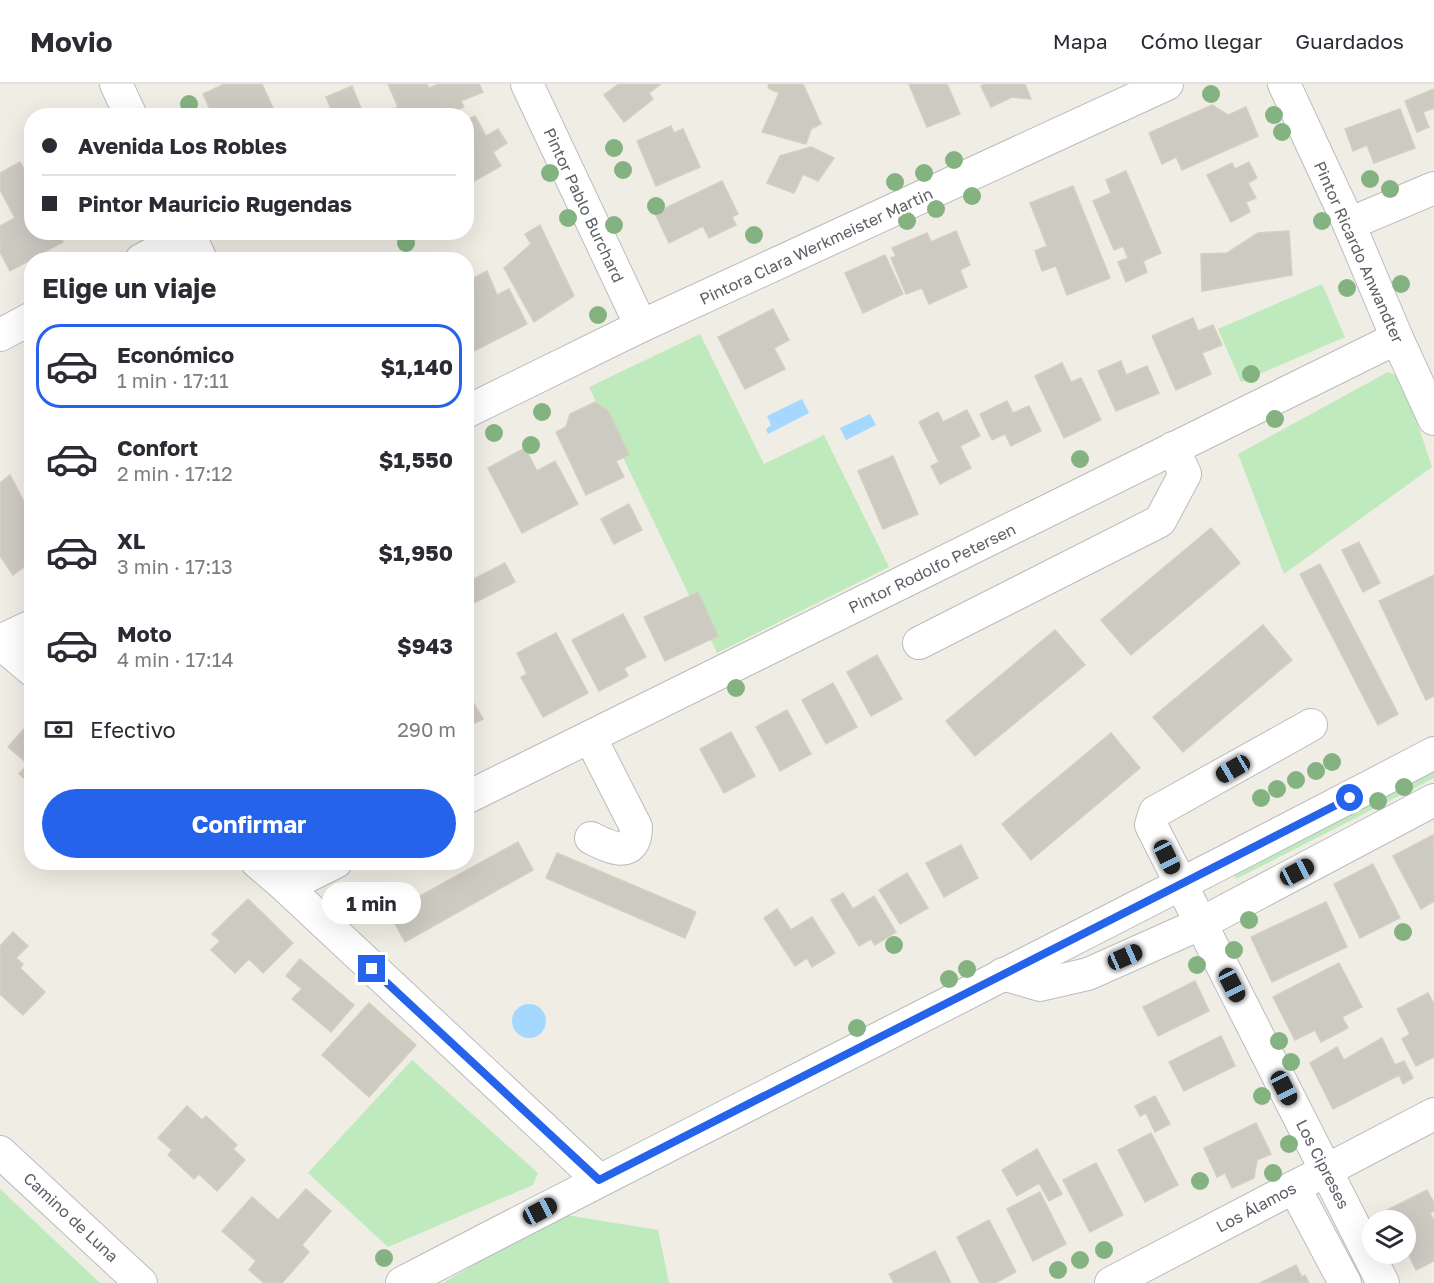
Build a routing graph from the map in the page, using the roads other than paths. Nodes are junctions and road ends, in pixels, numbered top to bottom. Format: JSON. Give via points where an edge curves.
{"nodes":[{"id":1,"x":116,"y":84,"type":"edge"},
{"id":2,"x":527,"y":84,"type":"edge"},
{"id":3,"x":1167,"y":84,"type":"edge"},
{"id":4,"x":1284,"y":84,"type":"edge"},
{"id":5,"x":127,"y":108,"type":"edge"},
{"id":6,"x":1434,"y":188,"type":"edge"},
{"id":7,"x":1349,"y":224,"type":"junction"},
{"id":8,"x":192,"y":242,"type":"edge"},
{"id":9,"x":164,"y":252,"type":"edge"},
{"id":10,"x":24,"y":322,"type":"edge"},
{"id":11,"x":641,"y":326,"type":"junction"},
{"id":12,"x":0,"y":335,"type":"edge"},
{"id":13,"x":1397,"y":338,"type":"junction"},
{"id":14,"x":474,"y":408,"type":"edge"},
{"id":15,"x":1434,"y":419,"type":"edge"},
{"id":16,"x":1173,"y":448,"type":"junction"},
{"id":17,"x":24,"y":630,"type":"edge"},
{"id":18,"x":0,"y":642,"type":"edge"},
{"id":19,"x":919,"y":643,"type":"dead end"},
{"id":20,"x":24,"y":663,"type":"edge"},
{"id":21,"x":1311,"y":725,"type":"dead end"},
{"id":22,"x":590,"y":737,"type":"junction"},
{"id":23,"x":1434,"y":753,"type":"edge"},
{"id":24,"x":474,"y":794,"type":"edge"},
{"id":25,"x":1434,"y":800,"type":"edge"},
{"id":26,"x":591,"y":838,"type":"dead end"},
{"id":27,"x":266,"y":870,"type":"edge"},
{"id":28,"x":320,"y":870,"type":"edge"},
{"id":29,"x":1181,"y":886,"type":"junction"},
{"id":30,"x":286,"y":887,"type":"junction"},
{"id":31,"x":1200,"y":924,"type":"junction"},
{"id":32,"x":1003,"y":974,"type":"junction"},
{"id":33,"x":1434,"y":1114,"type":"edge"},
{"id":34,"x":0,"y":1152,"type":"edge"},
{"id":35,"x":1327,"y":1170,"type":"junction"},
{"id":36,"x":599,"y":1180,"type":"junction"},
{"id":37,"x":1294,"y":1187,"type":"junction"},
{"id":38,"x":141,"y":1283,"type":"edge"},
{"id":39,"x":402,"y":1283,"type":"edge"},
{"id":40,"x":1111,"y":1283,"type":"edge"},
{"id":41,"x":1345,"y":1283,"type":"edge"},
{"id":42,"x":1383,"y":1283,"type":"edge"}],
"edges":[{"from":1,"to":5,"type":"street"},
{"from":2,"to":11,"type":"street","name":"Pintor Pablo Burchard"},
{"from":3,"to":11,"type":"street","name":"Pintora Clara Werkmeister Martin"},
{"from":4,"to":7,"type":"street","name":"Pintor Ricardo Anwandter"},
{"from":6,"to":7,"type":"street"},
{"from":7,"to":13,"type":"street","name":"Pintor Ricardo Anwandter"},
{"from":8,"to":9,"type":"street"},
{"from":10,"to":12,"type":"street"},
{"from":11,"to":14,"type":"street","name":"Pintora Clara Werkmeister Martin"},
{"from":13,"to":15,"type":"street","name":"Pintor Ricardo Anwandter"},
{"from":13,"to":16,"type":"street","name":"Pintor Rodolfo Petersen"},
{"from":16,"to":19,"type":"street","via":[[1185,474],[1160,521]]},
{"from":16,"to":22,"type":"street","name":"Pintor Rodolfo Petersen"},
{"from":17,"to":18,"type":"street"},
{"from":18,"to":20,"type":"street"},
{"from":21,"to":29,"type":"street","name":"Los Cipreses","via":[[1155,812],[1150,825]]},
{"from":22,"to":24,"type":"street","name":"Pintor Rodolfo Petersen"},
{"from":22,"to":26,"type":"street","via":[[636,827],[635,839],[619,850]]},
{"from":23,"to":29,"type":"street"},
{"from":25,"to":31,"type":"street"},
{"from":27,"to":30,"type":"street"},
{"from":28,"to":30,"type":"street"},
{"from":29,"to":31,"type":"street","name":"Los Cipreses"},
{"from":29,"to":32,"type":"street"},
{"from":30,"to":36,"type":"street"},
{"from":31,"to":32,"type":"street","via":[[1088,974],[1040,985]]},
{"from":31,"to":35,"type":"street","name":"Los Cipreses"},
{"from":32,"to":36,"type":"street"},
{"from":33,"to":35,"type":"street","name":"Los Álamos"},
{"from":34,"to":38,"type":"street","name":"Camino de Luna"},
{"from":35,"to":37,"type":"street","name":"Los Álamos"},
{"from":35,"to":42,"type":"street","name":"Los Cipreses"},
{"from":36,"to":39,"type":"street"},
{"from":37,"to":40,"type":"street","name":"Los Álamos"},
{"from":37,"to":41,"type":"street"}]}
